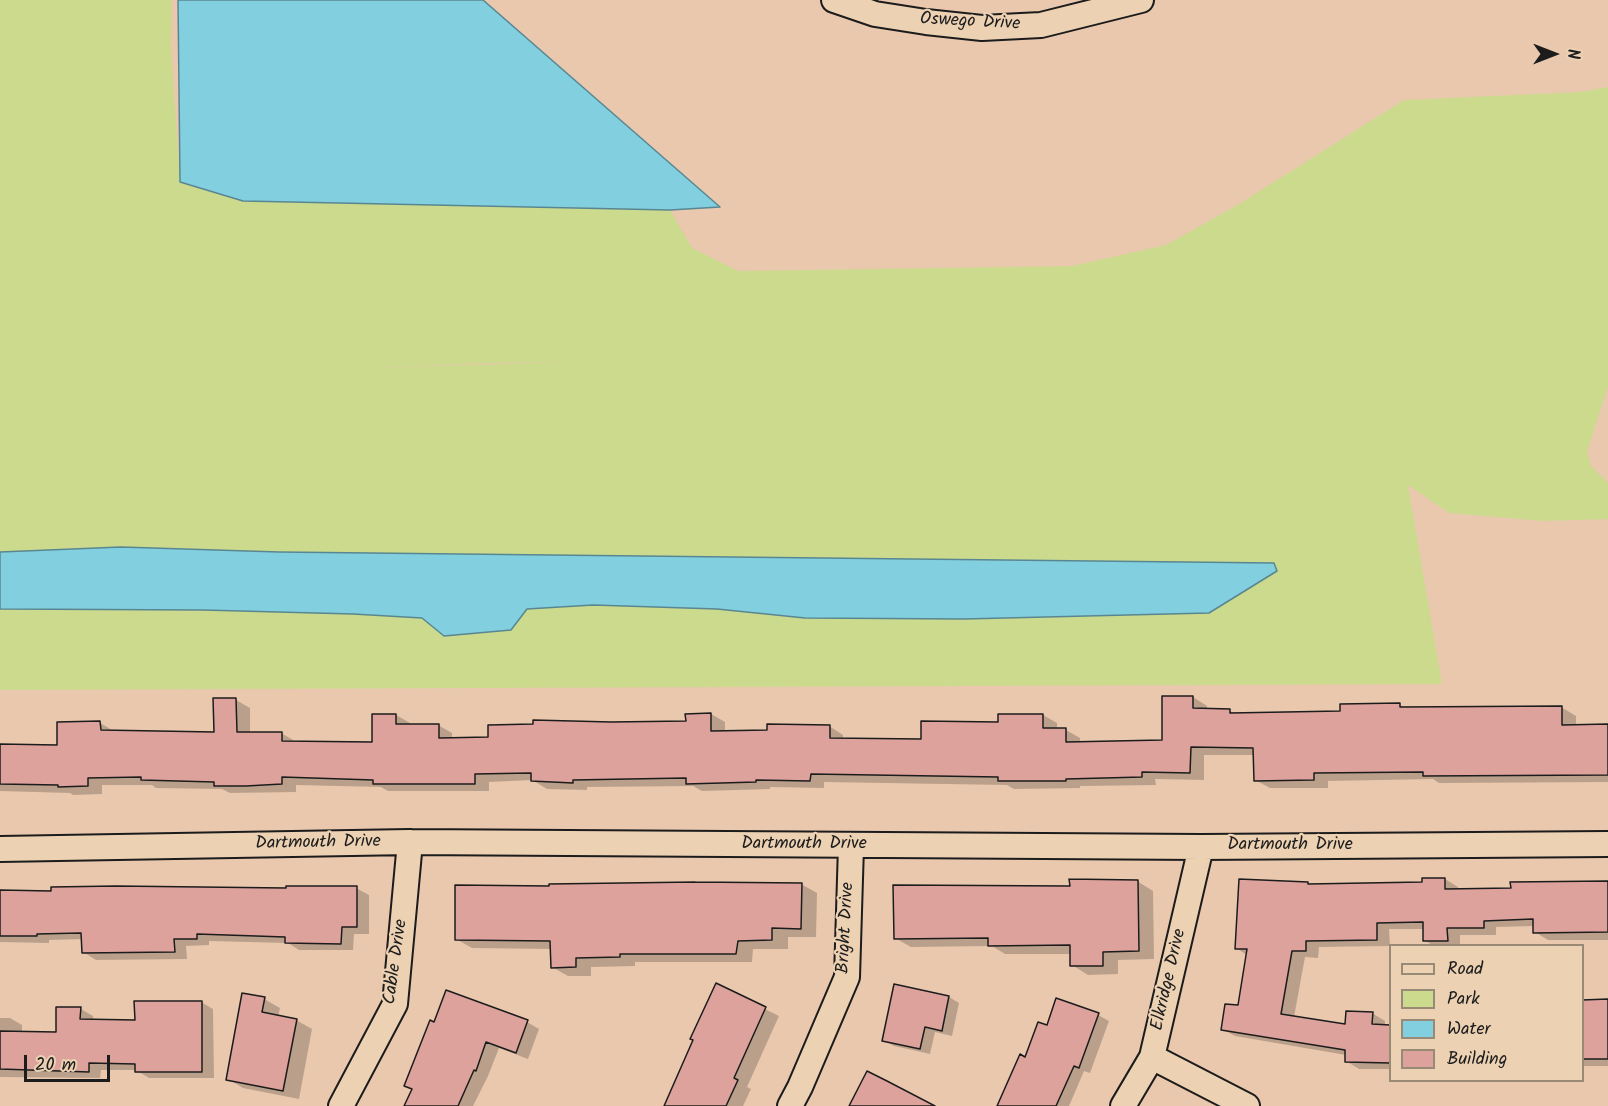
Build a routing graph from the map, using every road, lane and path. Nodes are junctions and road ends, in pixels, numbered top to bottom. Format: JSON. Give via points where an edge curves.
{"nodes":[{"id":1,"x":834,"y":0,"type":"edge"},
{"id":2,"x":1141,"y":0,"type":"edge"},
{"id":3,"x":410,"y":842,"type":"junction"},
{"id":4,"x":1608,"y":844,"type":"edge"},
{"id":5,"x":851,"y":846,"type":"junction"},
{"id":6,"x":1202,"y":847,"type":"junction"},
{"id":7,"x":0,"y":849,"type":"edge"},
{"id":8,"x":1152,"y":1057,"type":"junction"},
{"id":9,"x":341,"y":1106,"type":"edge"},
{"id":10,"x":790,"y":1106,"type":"edge"},
{"id":11,"x":1123,"y":1106,"type":"edge"},
{"id":12,"x":1247,"y":1106,"type":"edge"}],
"edges":[{"from":1,"to":2,"type":"street","name":"Oswego Drive","via":[[875,14],[982,27],[1041,25]]},
{"from":3,"to":5,"type":"street","name":"Dartmouth Drive"},
{"from":3,"to":7,"type":"street","name":"Dartmouth Drive"},
{"from":3,"to":9,"type":"street","name":"Cable Drive","via":[[394,1004]]},
{"from":4,"to":6,"type":"street","name":"Dartmouth Drive"},
{"from":5,"to":6,"type":"street","name":"Dartmouth Drive"},
{"from":5,"to":10,"type":"street","name":"Bright Drive","via":[[847,977]]},
{"from":6,"to":8,"type":"street","name":"Elkridge Drive"},
{"from":8,"to":11,"type":"street","name":"Elkridge Drive"},
{"from":8,"to":12,"type":"street"}]}
